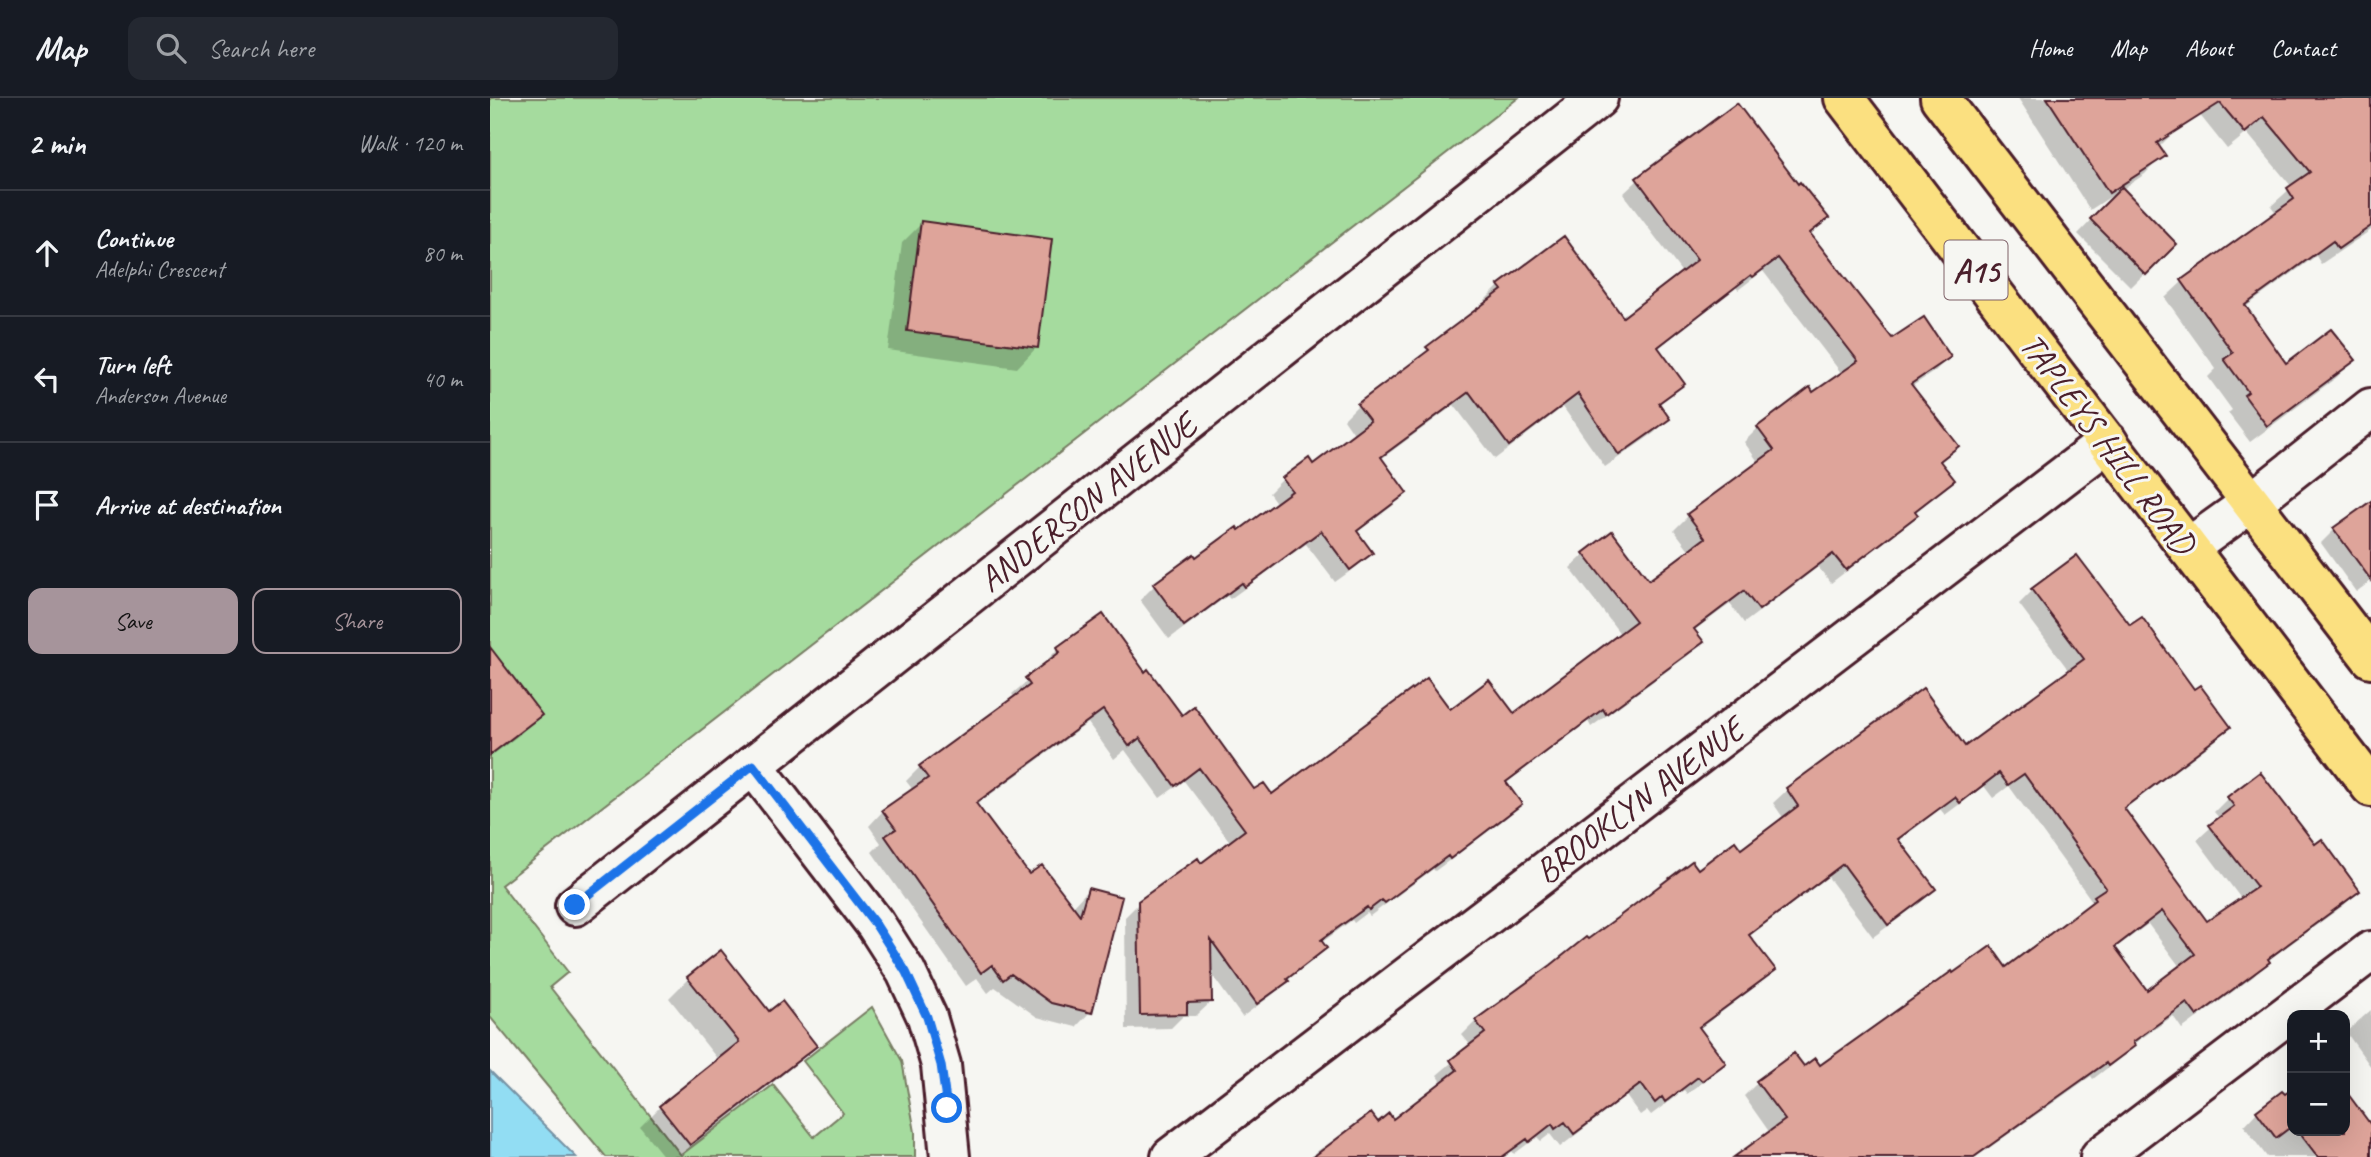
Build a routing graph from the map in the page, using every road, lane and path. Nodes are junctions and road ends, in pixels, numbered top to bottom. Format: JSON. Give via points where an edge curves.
{"nodes":[{"id":1,"x":1598,"y":98,"type":"edge"},
{"id":2,"x":1844,"y":98,"type":"edge"},
{"id":3,"x":1940,"y":98,"type":"edge"},
{"id":4,"x":2371,"y":408,"type":"edge"},
{"id":5,"x":2108,"y":442,"type":"junction"},
{"id":6,"x":2252,"y":502,"type":"junction"},
{"id":7,"x":2188,"y":548,"type":"junction"},
{"id":8,"x":2371,"y":658,"type":"edge"},
{"id":9,"x":753,"y":765,"type":"junction"},
{"id":10,"x":2371,"y":788,"type":"edge"},
{"id":11,"x":575,"y":905,"type":"dead end"},
{"id":12,"x":2371,"y":951,"type":"edge"},
{"id":13,"x":950,"y":1157,"type":"edge"},
{"id":14,"x":1171,"y":1157,"type":"edge"},
{"id":15,"x":2101,"y":1157,"type":"edge"}],
"edges":[{"from":1,"to":9,"type":"street","name":"ANDERSON AVENUE"},
{"from":2,"to":5,"type":"main road","name":"TAPLEYS HILL ROAD","number":"A15"},
{"from":3,"to":6,"type":"main road","number":"A15"},
{"from":4,"to":6,"type":"street"},
{"from":5,"to":7,"type":"main road","name":"TAPLEYS HILL ROAD","number":"A15"},
{"from":5,"to":14,"type":"street","name":"BROOKLYN AVENUE"},
{"from":6,"to":7,"type":"street"},
{"from":6,"to":8,"type":"main road","number":"A15"},
{"from":7,"to":10,"type":"main road","name":"TAPLEYS HILL ROAD","number":"A15"},
{"from":9,"to":11,"type":"street","name":"ANDERSON AVENUE"},
{"from":9,"to":13,"type":"street","via":[[876,925],[906,972],[927,1017],[941,1065]]},
{"from":12,"to":15,"type":"street"}]}
